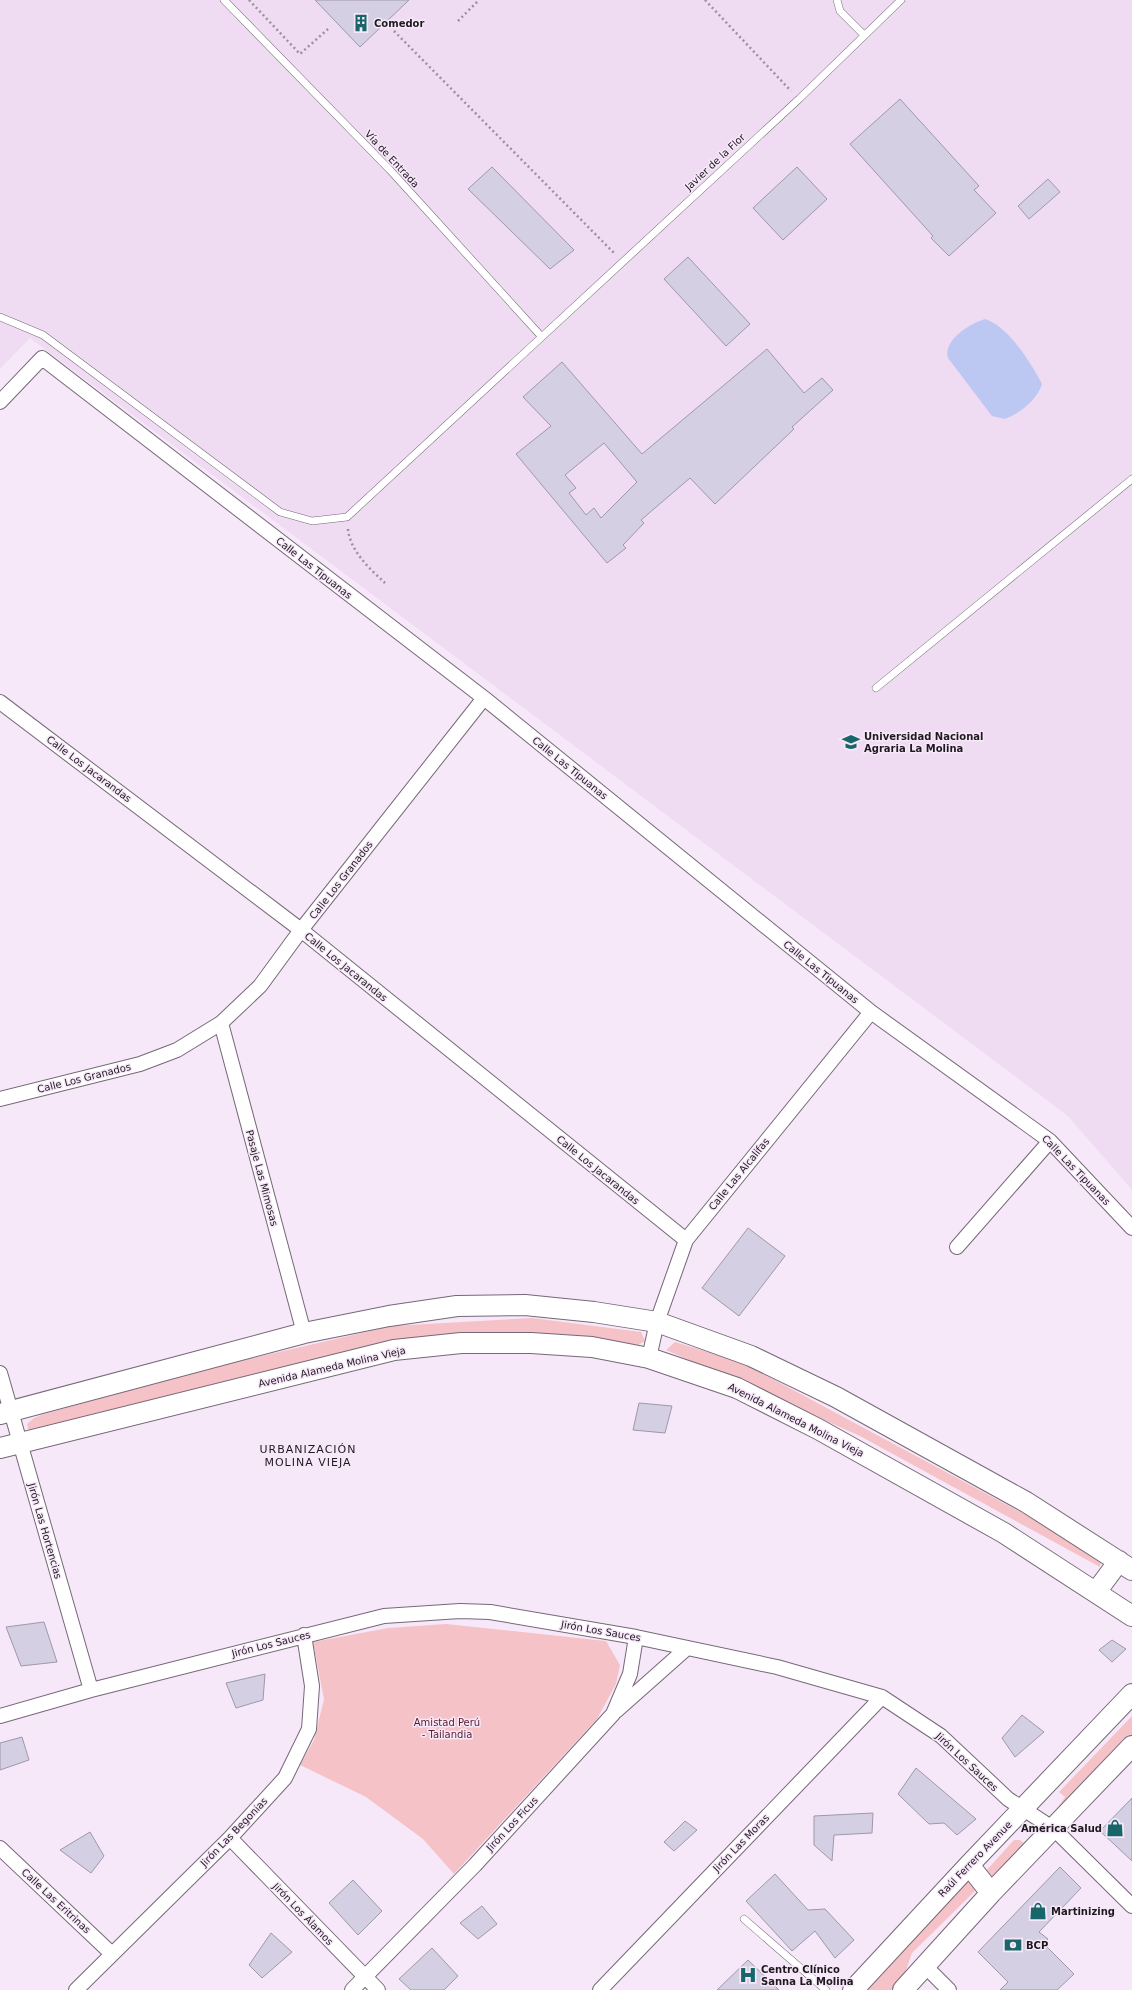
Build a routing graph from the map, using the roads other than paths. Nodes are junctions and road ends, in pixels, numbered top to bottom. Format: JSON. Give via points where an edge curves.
{"nodes":[{"id":1,"x":224,"y":0,"type":"edge"},
{"id":2,"x":837,"y":0,"type":"edge"},
{"id":3,"x":901,"y":0,"type":"edge"},
{"id":4,"x":864,"y":35,"type":"junction"},
{"id":5,"x":0,"y":317,"type":"edge"},
{"id":6,"x":541,"y":336,"type":"junction"},
{"id":7,"x":0,"y":402,"type":"edge"},
{"id":8,"x":1132,"y":479,"type":"edge"},
{"id":9,"x":876,"y":688,"type":"dead end"},
{"id":10,"x":484,"y":698,"type":"junction"},
{"id":11,"x":0,"y":702,"type":"edge"},
{"id":12,"x":301,"y":930,"type":"junction"},
{"id":13,"x":871,"y":1012,"type":"junction"},
{"id":14,"x":221,"y":1023,"type":"junction"},
{"id":15,"x":0,"y":1099,"type":"edge"},
{"id":16,"x":1050,"y":1141,"type":"junction"},
{"id":17,"x":1132,"y":1228,"type":"edge"},
{"id":18,"x":686,"y":1240,"type":"junction"},
{"id":19,"x":957,"y":1247,"type":"dead end"},
{"id":20,"x":657,"y":1322,"type":"junction"},
{"id":21,"x":304,"y":1333,"type":"junction"},
{"id":22,"x":649,"y":1358,"type":"junction"},
{"id":23,"x":0,"y":1373,"type":"edge"},
{"id":24,"x":5,"y":1413,"type":"edge"},
{"id":25,"x":19,"y":1442,"type":"junction"},
{"id":26,"x":0,"y":1448,"type":"edge"},
{"id":27,"x":1126,"y":1566,"type":"edge"},
{"id":28,"x":1096,"y":1592,"type":"junction"},
{"id":29,"x":1132,"y":1616,"type":"edge"},
{"id":30,"x":304,"y":1635,"type":"junction"},
{"id":31,"x":636,"y":1637,"type":"junction"},
{"id":32,"x":687,"y":1648,"type":"junction"},
{"id":33,"x":91,"y":1690,"type":"junction"},
{"id":34,"x":1132,"y":1694,"type":"edge"},
{"id":35,"x":882,"y":1697,"type":"junction"},
{"id":36,"x":613,"y":1714,"type":"junction"},
{"id":37,"x":0,"y":1716,"type":"edge"},
{"id":38,"x":1132,"y":1746,"type":"edge"},
{"id":39,"x":1023,"y":1810,"type":"junction"},
{"id":40,"x":1054,"y":1829,"type":"junction"},
{"id":41,"x":230,"y":1838,"type":"junction"},
{"id":42,"x":0,"y":1848,"type":"edge"},
{"id":43,"x":969,"y":1865,"type":"junction"},
{"id":44,"x":991,"y":1893,"type":"junction"},
{"id":45,"x":1132,"y":1906,"type":"edge"},
{"id":46,"x":744,"y":1919,"type":"dead end"},
{"id":47,"x":112,"y":1954,"type":"junction"},
{"id":48,"x":926,"y":1966,"type":"junction"},
{"id":49,"x":365,"y":1978,"type":"junction"},
{"id":50,"x":76,"y":1990,"type":"edge"},
{"id":51,"x":352,"y":1990,"type":"edge"},
{"id":52,"x":378,"y":1990,"type":"edge"},
{"id":53,"x":600,"y":1990,"type":"edge"},
{"id":54,"x":826,"y":1990,"type":"edge"},
{"id":55,"x":852,"y":1990,"type":"edge"},
{"id":56,"x":903,"y":1990,"type":"edge"},
{"id":57,"x":949,"y":1990,"type":"edge"}],
"edges":[{"from":1,"to":6,"type":"lane","name":"Vía de Entrada","via":[[390,170]]},
{"from":2,"to":4,"type":"lane","via":[[840,10]]},
{"from":3,"to":4,"type":"lane","name":"Javier de la Flor"},
{"from":4,"to":6,"type":"lane","name":"Javier de la Flor"},
{"from":5,"to":6,"type":"lane","name":"Javier de la Flor","via":[[43,335],[280,512],[312,521],[347,517]]},
{"from":7,"to":10,"type":"street","name":"Calle Las Tipuanas","via":[[42,358]]},
{"from":8,"to":9,"type":"lane"},
{"from":10,"to":12,"type":"street","name":"Calle Los Granados"},
{"from":10,"to":13,"type":"street","name":"Calle Las Tipuanas"},
{"from":11,"to":12,"type":"street","name":"Calle Los Jacarandas"},
{"from":12,"to":14,"type":"street","name":"Calle Los Granados","via":[[260,986]]},
{"from":12,"to":18,"type":"street","name":"Calle Los Jacarandas"},
{"from":13,"to":16,"type":"street","name":"Calle Las Tipuanas"},
{"from":13,"to":18,"type":"street","name":"Calle Las Alcalifas"},
{"from":14,"to":15,"type":"street","name":"Calle Los Granados","via":[[177,1050],[140,1064]]},
{"from":14,"to":21,"type":"street","name":"Pasaje Las Mimosas"},
{"from":16,"to":17,"type":"street","name":"Calle Las Tipuanas"},
{"from":16,"to":19,"type":"street"},
{"from":18,"to":20,"type":"street","name":"Calle Las Alcalifas"},
{"from":20,"to":21,"type":"street","via":[[525,1305],[457,1306],[388,1316]]},
{"from":20,"to":22,"type":"street","name":"Calle Las Alcalifas"},
{"from":20,"to":27,"type":"street","via":[[751,1356],[836,1397],[1026,1502]]},
{"from":21,"to":24,"type":"street"},
{"from":22,"to":25,"type":"street","name":"Avenida Alameda Molina Vieja","via":[[592,1347],[531,1343],[461,1343],[394,1350]]},
{"from":22,"to":28,"type":"street","name":"Avenida Alameda Molina Vieja","via":[[737,1388],[818,1429],[1004,1533]]},
{"from":23,"to":24,"type":"street","name":"Jirón Las Hortencias"},
{"from":24,"to":25,"type":"street","name":"Jirón Las Hortencias"},
{"from":25,"to":26,"type":"street","name":"Avenida Alameda Molina Vieja"},
{"from":25,"to":33,"type":"street","name":"Jirón Las Hortencias"},
{"from":27,"to":28,"type":"street"},
{"from":28,"to":29,"type":"street","name":"Avenida Alameda Molina Vieja"},
{"from":30,"to":31,"type":"street","name":"Jirón Los Sauces","via":[[384,1616],[460,1611],[490,1612]]},
{"from":30,"to":33,"type":"street","name":"Jirón Los Sauces"},
{"from":30,"to":41,"type":"street","name":"Jirón Las Begonias","via":[[312,1686],[309,1730],[285,1778]]},
{"from":31,"to":32,"type":"street","name":"Jirón Los Sauces"},
{"from":31,"to":36,"type":"street","name":"Jirón Los Ficus","via":[[630,1674]]},
{"from":32,"to":35,"type":"street","name":"Jirón Los Sauces","via":[[777,1667]]},
{"from":32,"to":36,"type":"street"},
{"from":33,"to":37,"type":"street","name":"Jirón Los Sauces"},
{"from":34,"to":39,"type":"street","name":"Raúl Ferrero Avenue"},
{"from":35,"to":39,"type":"street","name":"Jirón Los Sauces","via":[[940,1736],[996,1790]]},
{"from":35,"to":53,"type":"street","name":"Jirón Las Moras"},
{"from":36,"to":49,"type":"street","name":"Jirón Los Ficus","via":[[475,1865]]},
{"from":38,"to":40,"type":"street"},
{"from":39,"to":40,"type":"street","name":"Jirón Los Sauces"},
{"from":39,"to":43,"type":"street","name":"Raúl Ferrero Avenue"},
{"from":40,"to":44,"type":"street"},
{"from":40,"to":45,"type":"street","name":"Jirón Los Sauces"},
{"from":41,"to":47,"type":"street","name":"Jirón Las Begonias"},
{"from":41,"to":49,"type":"street","name":"Jirón Los Álamos"},
{"from":42,"to":47,"type":"street","name":"Calle Las Eritrinas"},
{"from":43,"to":44,"type":"street"},
{"from":43,"to":55,"type":"street","name":"Raúl Ferrero Avenue"},
{"from":44,"to":48,"type":"street"},
{"from":46,"to":54,"type":"lane"},
{"from":47,"to":50,"type":"street","name":"Jirón Las Begonias"},
{"from":48,"to":56,"type":"street"},
{"from":48,"to":57,"type":"street"},
{"from":49,"to":51,"type":"street","name":"Jirón Los Ficus"},
{"from":49,"to":52,"type":"street","name":"Jirón Los Álamos"}]}
